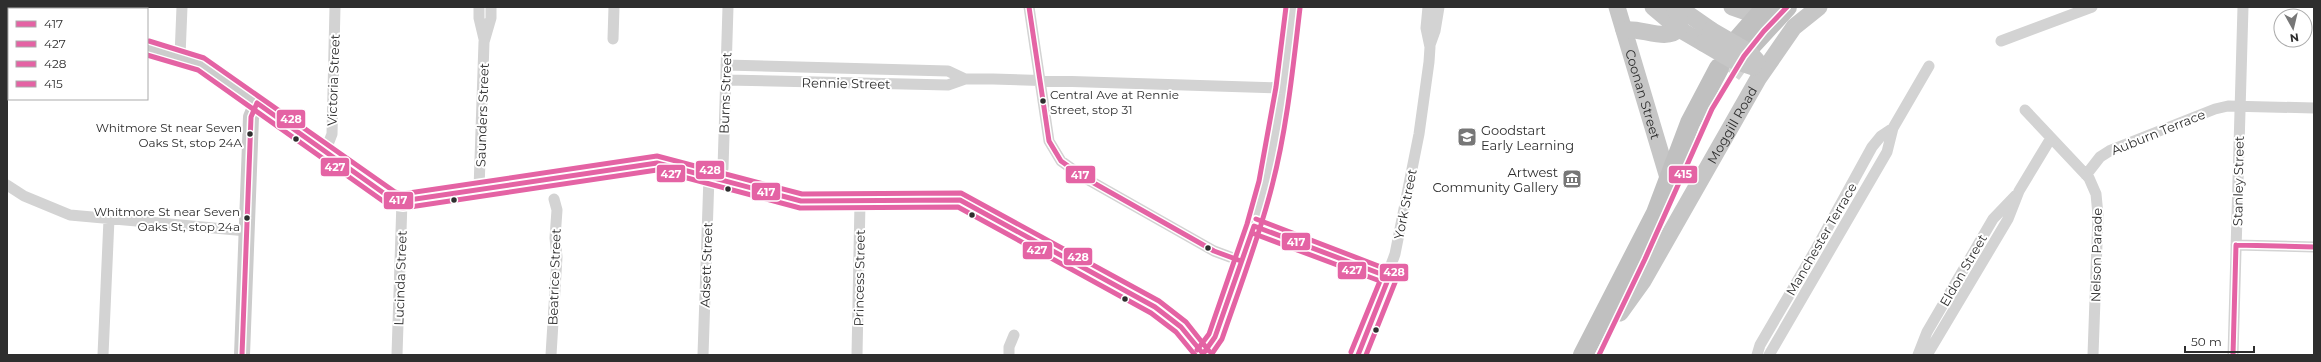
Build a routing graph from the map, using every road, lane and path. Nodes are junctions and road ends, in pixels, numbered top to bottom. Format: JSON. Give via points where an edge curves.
{"nodes":[{"id":1,"x":182,"y":7,"type":"edge"},
{"id":2,"x":335,"y":7,"type":"edge"},
{"id":3,"x":480,"y":7,"type":"edge"},
{"id":4,"x":491,"y":7,"type":"edge"},
{"id":5,"x":614,"y":7,"type":"edge"},
{"id":6,"x":728,"y":7,"type":"edge"},
{"id":7,"x":1029,"y":7,"type":"edge"},
{"id":8,"x":1293,"y":7,"type":"edge"},
{"id":9,"x":1428,"y":7,"type":"edge"},
{"id":10,"x":1438,"y":7,"type":"edge"},
{"id":11,"x":1617,"y":7,"type":"edge"},
{"id":12,"x":1653,"y":7,"type":"edge"},
{"id":13,"x":1674,"y":7,"type":"edge"},
{"id":14,"x":1678,"y":7,"type":"edge"},
{"id":15,"x":1732,"y":7,"type":"edge"},
{"id":16,"x":1787,"y":7,"type":"edge"},
{"id":17,"x":1819,"y":7,"type":"edge"},
{"id":18,"x":2092,"y":7,"type":"edge"},
{"id":19,"x":2243,"y":7,"type":"edge"},
{"id":20,"x":1762,"y":12,"type":"edge"},
{"id":21,"x":1679,"y":29,"type":"junction"},
{"id":22,"x":1624,"y":30,"type":"junction"},
{"id":23,"x":1707,"y":36,"type":"junction"},
{"id":24,"x":613,"y":39,"type":"dead end"},
{"id":25,"x":2001,"y":41,"type":"dead end"},
{"id":26,"x":484,"y":42,"type":"junction"},
{"id":27,"x":1430,"y":47,"type":"junction"},
{"id":28,"x":148,"y":48,"type":"edge"},
{"id":29,"x":180,"y":56,"type":"junction"},
{"id":30,"x":1755,"y":60,"type":"junction"},
{"id":31,"x":726,"y":65,"type":"junction"},
{"id":32,"x":1928,"y":66,"type":"dead end"},
{"id":33,"x":965,"y":79,"type":"junction"},
{"id":34,"x":726,"y":80,"type":"junction"},
{"id":35,"x":1039,"y":81,"type":"junction"},
{"id":36,"x":1283,"y":88,"type":"junction"},
{"id":37,"x":257,"y":103,"type":"junction"},
{"id":38,"x":2240,"y":106,"type":"junction"},
{"id":39,"x":2314,"y":108,"type":"edge"},
{"id":40,"x":2025,"y":110,"type":"dead end"},
{"id":41,"x":1893,"y":128,"type":"junction"},
{"id":42,"x":2051,"y":138,"type":"junction"},
{"id":43,"x":325,"y":152,"type":"junction"},
{"id":44,"x":2086,"y":175,"type":"junction"},
{"id":45,"x":715,"y":178,"type":"junction"},
{"id":46,"x":1669,"y":181,"type":"junction"},
{"id":47,"x":7,"y":185,"type":"edge"},
{"id":48,"x":479,"y":189,"type":"junction"},
{"id":49,"x":12,"y":190,"type":"edge"},
{"id":50,"x":2019,"y":191,"type":"junction"},
{"id":51,"x":554,"y":199,"type":"dead end"},
{"id":52,"x":402,"y":201,"type":"junction"},
{"id":53,"x":860,"y":202,"type":"junction"},
{"id":54,"x":109,"y":219,"type":"junction"},
{"id":55,"x":1254,"y":226,"type":"junction"},
{"id":56,"x":247,"y":231,"type":"junction"},
{"id":57,"x":2236,"y":245,"type":"junction"},
{"id":58,"x":2314,"y":247,"type":"edge"},
{"id":59,"x":1241,"y":261,"type":"junction"},
{"id":60,"x":1388,"y":277,"type":"junction"},
{"id":61,"x":1620,"y":313,"type":"junction"},
{"id":62,"x":1014,"y":335,"type":"dead end"},
{"id":63,"x":103,"y":355,"type":"edge"},
{"id":64,"x":242,"y":355,"type":"edge"},
{"id":65,"x":397,"y":355,"type":"edge"},
{"id":66,"x":551,"y":355,"type":"edge"},
{"id":67,"x":703,"y":355,"type":"edge"},
{"id":68,"x":857,"y":355,"type":"edge"},
{"id":69,"x":1009,"y":355,"type":"edge"},
{"id":70,"x":1203,"y":355,"type":"edge"},
{"id":71,"x":1358,"y":355,"type":"edge"},
{"id":72,"x":1583,"y":355,"type":"edge"},
{"id":73,"x":1599,"y":355,"type":"edge"},
{"id":74,"x":1757,"y":355,"type":"edge"},
{"id":75,"x":1770,"y":355,"type":"edge"},
{"id":76,"x":1918,"y":355,"type":"edge"},
{"id":77,"x":1927,"y":355,"type":"edge"},
{"id":78,"x":2093,"y":355,"type":"edge"},
{"id":79,"x":2233,"y":355,"type":"edge"}],
"edges":[{"from":1,"to":29,"type":"street"},
{"from":2,"to":43,"type":"street","name":"Victoria Street","via":[[332,134]]},
{"from":3,"to":26,"type":"street","name":"Saunders Street","via":[[479,18]]},
{"from":4,"to":26,"type":"street","name":"Saunders Street","via":[[491,18]]},
{"from":5,"to":24,"type":"street"},
{"from":6,"to":31,"type":"street","name":"Burns Street"},
{"from":7,"to":35,"type":"street"},
{"from":8,"to":36,"type":"street"},
{"from":9,"to":27,"type":"street","name":"York Street","via":[[1426,28]]},
{"from":10,"to":27,"type":"street","name":"York Street"},
{"from":11,"to":22,"type":"main road","name":"Coonan Street"},
{"from":12,"to":21,"type":"main road"},
{"from":13,"to":21,"type":"main road","via":[[1680,21]]},
{"from":14,"to":23,"type":"main road"},
{"from":15,"to":20,"type":"main road"},
{"from":16,"to":30,"type":"highway","name":"Moggill Road"},
{"from":17,"to":30,"type":"main road","name":"Moggill Road"},
{"from":18,"to":25,"type":"street"},
{"from":19,"to":38,"type":"street","name":"Stanley Street"},
{"from":20,"to":30,"type":"highway","name":"Moggill Road"},
{"from":21,"to":22,"type":"main road","via":[[1675,34],[1638,28]]},
{"from":21,"to":23,"type":"main road"},
{"from":22,"to":46,"type":"main road","name":"Coonan Street"},
{"from":23,"to":30,"type":"main road","bridge":true,"via":[[1749,52]]},
{"from":26,"to":48,"type":"street","name":"Saunders Street"},
{"from":27,"to":60,"type":"street","name":"York Street","via":[[1418,134],[1396,254]]},
{"from":28,"to":29,"type":"main road"},
{"from":29,"to":37,"type":"main road","via":[[201,64]]},
{"from":30,"to":61,"type":"main road","name":"Moggill Road","via":[[1643,281]]},
{"from":31,"to":33,"type":"street","name":"Rennie Street","via":[[948,71]]},
{"from":31,"to":34,"type":"street","name":"Burns Street"},
{"from":32,"to":41,"type":"street","name":"Manchester Terrace"},
{"from":33,"to":34,"type":"street","name":"Rennie Street","via":[[948,85]]},
{"from":33,"to":35,"type":"street","name":"Rennie Street"},
{"from":34,"to":45,"type":"street","name":"Burns Street","via":[[723,168]]},
{"from":35,"to":36,"type":"street","name":"Rennie Street"},
{"from":35,"to":59,"type":"street","via":[[1051,144],[1057,156],[1069,168],[1214,251]]},
{"from":36,"to":55,"type":"street","via":[[1266,183]]},
{"from":37,"to":43,"type":"main road"},
{"from":37,"to":56,"type":"main road","via":[[251,117]]},
{"from":38,"to":39,"type":"street","name":"Auburn Terrace"},
{"from":38,"to":44,"type":"street","name":"Auburn Terrace","via":[[2215,109],[2114,148],[2100,157]]},
{"from":38,"to":57,"type":"street","name":"Stanley Street"},
{"from":40,"to":42,"type":"street","name":"Nelson Parade"},
{"from":41,"to":74,"type":"street","name":"Manchester Terrace","via":[[1881,136],[1872,147],[1760,345]]},
{"from":41,"to":75,"type":"street","name":"Manchester Terrace","via":[[1887,152]]},
{"from":42,"to":44,"type":"street","name":"Nelson Parade"},
{"from":42,"to":50,"type":"street","name":"Eldon Street"},
{"from":43,"to":52,"type":"main road","via":[[383,194]]},
{"from":44,"to":78,"type":"street","name":"Nelson Parade","via":[[2094,189],[2098,208]]},
{"from":45,"to":48,"type":"main road","via":[[657,163]]},
{"from":45,"to":53,"type":"main road","via":[[801,201]]},
{"from":45,"to":67,"type":"street","name":"Adsett Street"},
{"from":46,"to":61,"type":"highway","name":"Moggill Road","via":[[1690,123],[1725,71]]},
{"from":46,"to":72,"type":"highway","name":"Moggill Road","via":[[1658,208]]},
{"from":47,"to":49,"type":"street"},
{"from":48,"to":52,"type":"main road"},
{"from":49,"to":54,"type":"street","via":[[64,213]]},
{"from":50,"to":76,"type":"street","name":"Eldon Street","via":[[1993,219],[1927,332]]},
{"from":50,"to":77,"type":"street","name":"Eldon Street","via":[[2008,219]]},
{"from":51,"to":66,"type":"street","name":"Beatrice Street","via":[[557,258]]},
{"from":52,"to":65,"type":"street","name":"Lucinda Street"},
{"from":53,"to":68,"type":"street","name":"Princess Street"},
{"from":53,"to":70,"type":"main road","via":[[956,199],[964,201],[1155,307],[1181,327]]},
{"from":54,"to":56,"type":"street"},
{"from":54,"to":63,"type":"street"},
{"from":55,"to":59,"type":"street"},
{"from":55,"to":60,"type":"street"},
{"from":56,"to":64,"type":"main road"},
{"from":57,"to":58,"type":"street"},
{"from":57,"to":79,"type":"street","name":"Stanley Street"},
{"from":59,"to":70,"type":"street","via":[[1215,338]]},
{"from":60,"to":71,"type":"street","name":"York Street"},
{"from":61,"to":73,"type":"highway","name":"Moggill Road"},
{"from":62,"to":69,"type":"street"}]}
